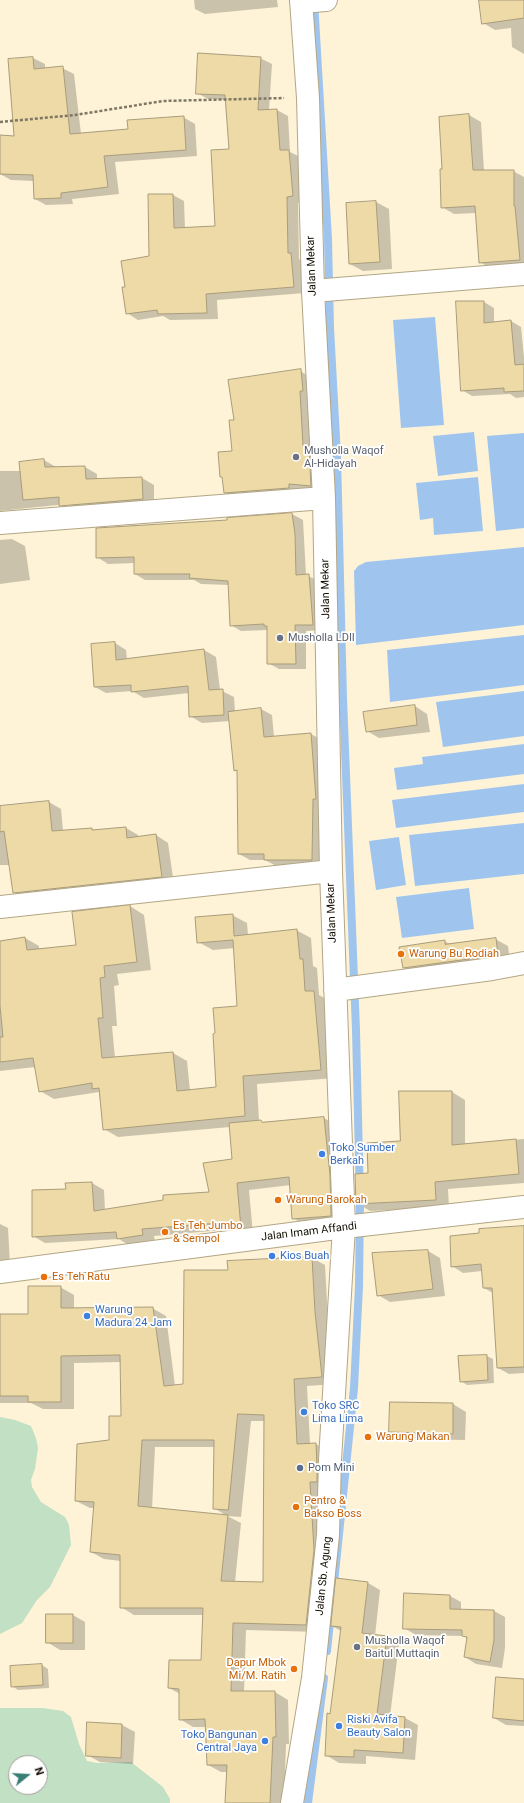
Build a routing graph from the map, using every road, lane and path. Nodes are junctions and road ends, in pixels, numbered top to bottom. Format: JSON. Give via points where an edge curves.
{"nodes":[{"id":1,"x":312,"y":1,"type":"edge"},
{"id":2,"x":308,"y":98,"type":"junction"},
{"id":3,"x":0,"y":122,"type":"edge"},
{"id":4,"x":524,"y":274,"type":"edge"},
{"id":5,"x":326,"y":290,"type":"junction"},
{"id":6,"x":324,"y":498,"type":"junction"},
{"id":7,"x":0,"y":523,"type":"edge"},
{"id":8,"x":331,"y":871,"type":"junction"},
{"id":9,"x":0,"y":907,"type":"edge"},
{"id":10,"x":524,"y":963,"type":"edge"},
{"id":11,"x":350,"y":989,"type":"junction"},
{"id":12,"x":524,"y":1207,"type":"edge"},
{"id":13,"x":349,"y":1226,"type":"junction"},
{"id":14,"x":0,"y":1272,"type":"edge"},
{"id":15,"x":292,"y":1803,"type":"edge"}],
"edges":[{"from":1,"to":2,"type":"street","name":"Jalan Mekar"},
{"from":2,"to":3,"type":"path","via":[[163,101],[75,115]]},
{"from":2,"to":5,"type":"street","name":"Jalan Mekar"},
{"from":4,"to":5,"type":"street"},
{"from":5,"to":6,"type":"street","name":"Jalan Mekar"},
{"from":6,"to":7,"type":"street"},
{"from":6,"to":8,"type":"street","name":"Jalan Mekar"},
{"from":8,"to":9,"type":"street"},
{"from":8,"to":11,"type":"street","name":"Jalan Mekar"},
{"from":10,"to":11,"type":"street","via":[[492,970]]},
{"from":11,"to":13,"type":"street","name":"Jalan Mekar"},
{"from":12,"to":13,"type":"street","name":"Jalan Imam Affandi"},
{"from":13,"to":14,"type":"street","name":"Jalan Imam Affandi"},
{"from":13,"to":15,"type":"street","name":"Jalan Sb. Agung","via":[[330,1460],[328,1535],[312,1678]]}]}
